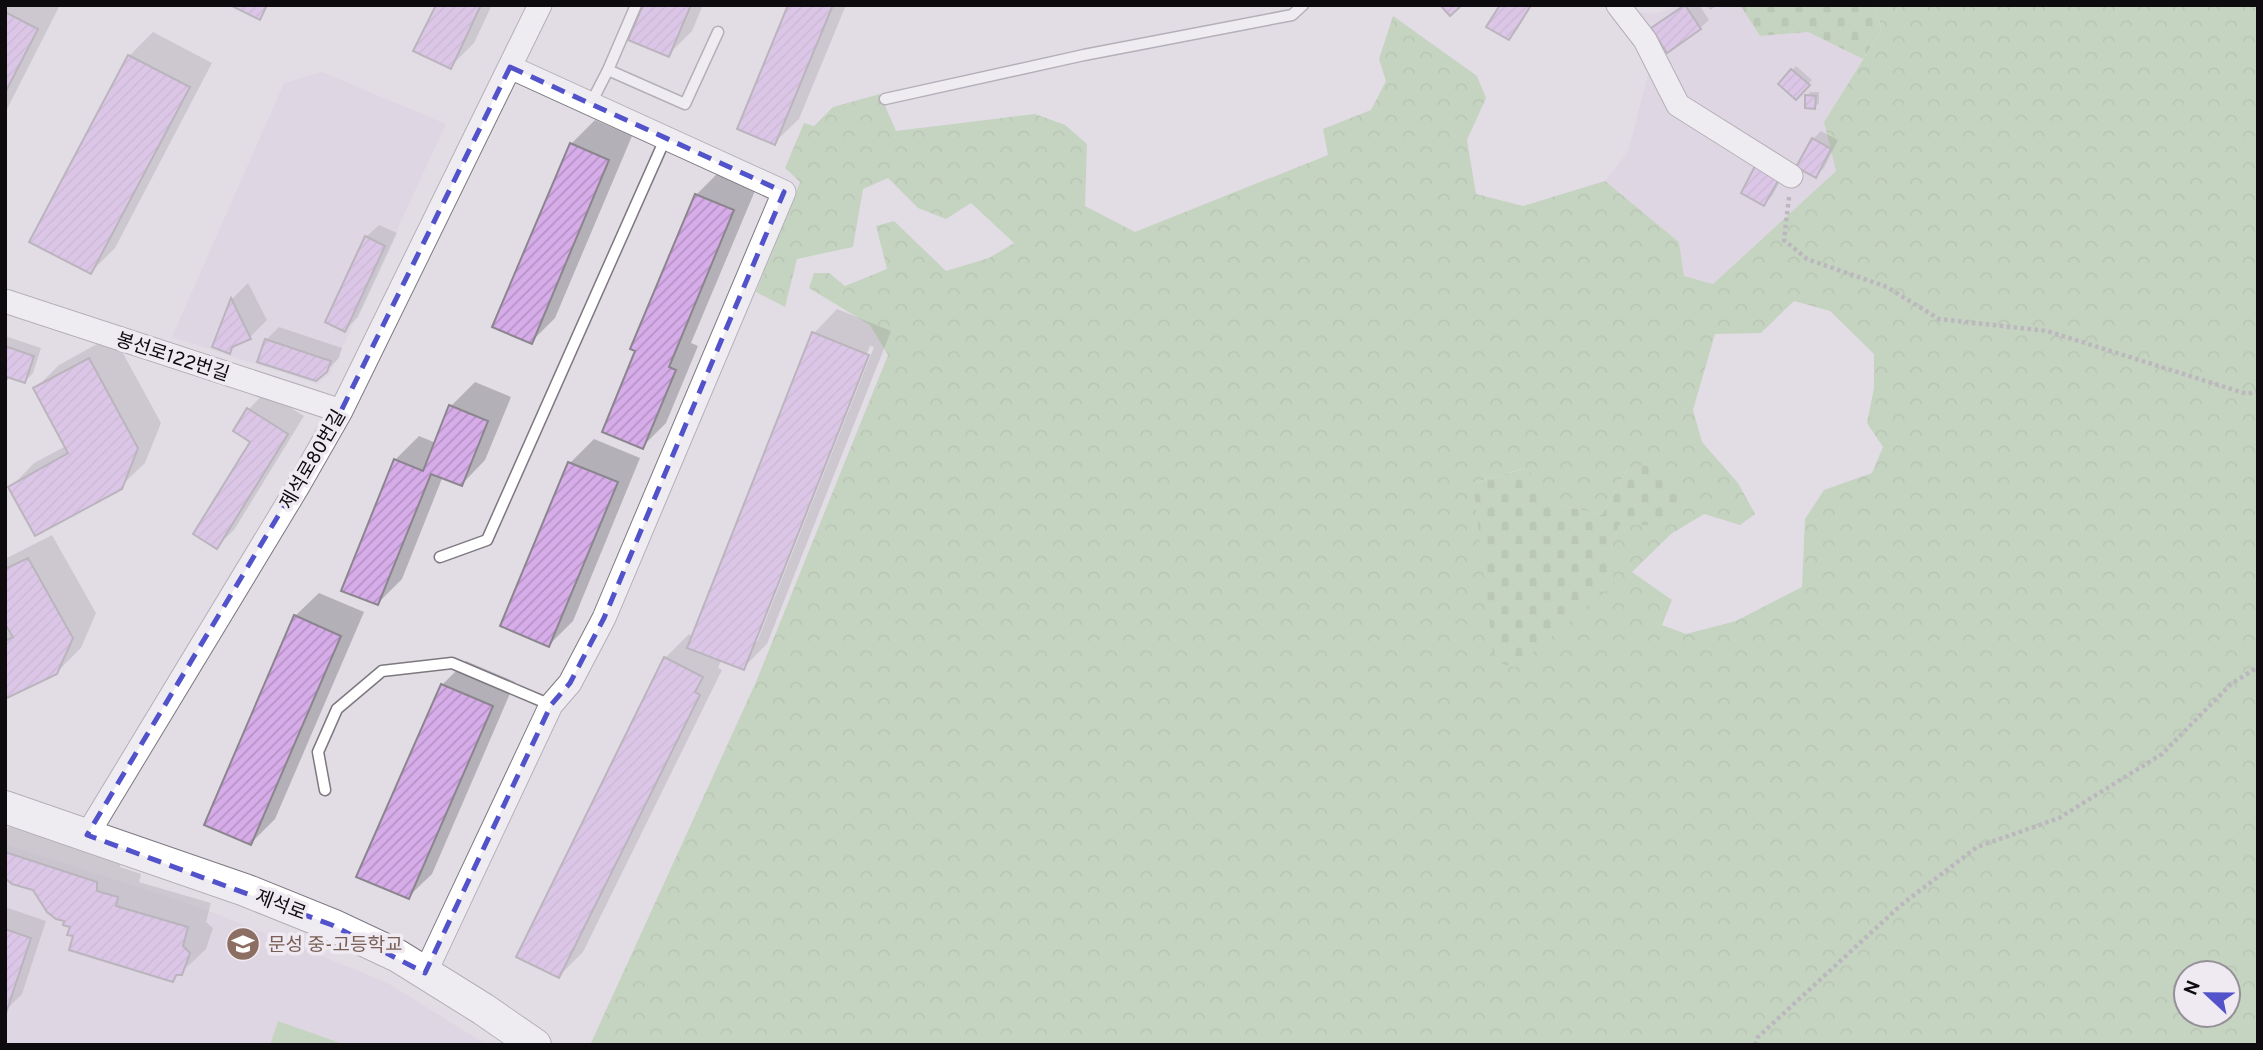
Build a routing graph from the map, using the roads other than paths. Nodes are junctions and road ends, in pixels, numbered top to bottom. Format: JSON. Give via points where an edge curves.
{"nodes":[{"id":1,"x":540,"y":5,"type":"edge"},
{"id":2,"x":636,"y":5,"type":"edge"},
{"id":3,"x":1303,"y":5,"type":"edge"},
{"id":4,"x":1618,"y":5,"type":"edge"},
{"id":5,"x":718,"y":32,"type":"dead end"},
{"id":6,"x":510,"y":67,"type":"junction"},
{"id":7,"x":608,"y":70,"type":"junction"},
{"id":8,"x":885,"y":99,"type":"dead end"},
{"id":9,"x":591,"y":103,"type":"junction"},
{"id":10,"x":666,"y":137,"type":"junction"},
{"id":11,"x":1791,"y":176,"type":"road end"},
{"id":12,"x":5,"y":301,"type":"edge"},
{"id":13,"x":341,"y":411,"type":"junction"},
{"id":14,"x":440,"y":557,"type":"dead end"},
{"id":15,"x":551,"y":705,"type":"junction"},
{"id":16,"x":326,"y":790,"type":"dead end"},
{"id":17,"x":5,"y":807,"type":"edge"},
{"id":18,"x":87,"y":835,"type":"junction"},
{"id":19,"x":425,"y":973,"type":"junction"},
{"id":20,"x":536,"y":1045,"type":"edge"}],
"edges":[{"from":1,"to":6,"type":"street","name":"제석로80번길"},
{"from":2,"to":7,"type":"lane"},
{"from":3,"to":8,"type":"lane","via":[[1292,15]]},
{"from":4,"to":11,"type":"street","via":[[1645,40],[1678,105]]},
{"from":5,"to":7,"type":"lane","via":[[685,104]]},
{"from":6,"to":9,"type":"street"},
{"from":6,"to":13,"type":"street","name":"제석로80번길"},
{"from":7,"to":9,"type":"lane"},
{"from":9,"to":10,"type":"street"},
{"from":10,"to":14,"type":"lane","via":[[487,540]]},
{"from":10,"to":15,"type":"street","via":[[784,192],[604,618],[570,683]]},
{"from":12,"to":13,"type":"street","name":"봉선로122번길"},
{"from":13,"to":18,"type":"street","name":"제석로80번길"},
{"from":15,"to":16,"type":"lane","via":[[452,663],[382,671],[337,709],[318,752]]},
{"from":15,"to":19,"type":"street"},
{"from":17,"to":18,"type":"street","name":"제석로"},
{"from":18,"to":19,"type":"street","name":"제석로","via":[[323,921]]},
{"from":19,"to":20,"type":"street","name":"제석로"}]}
